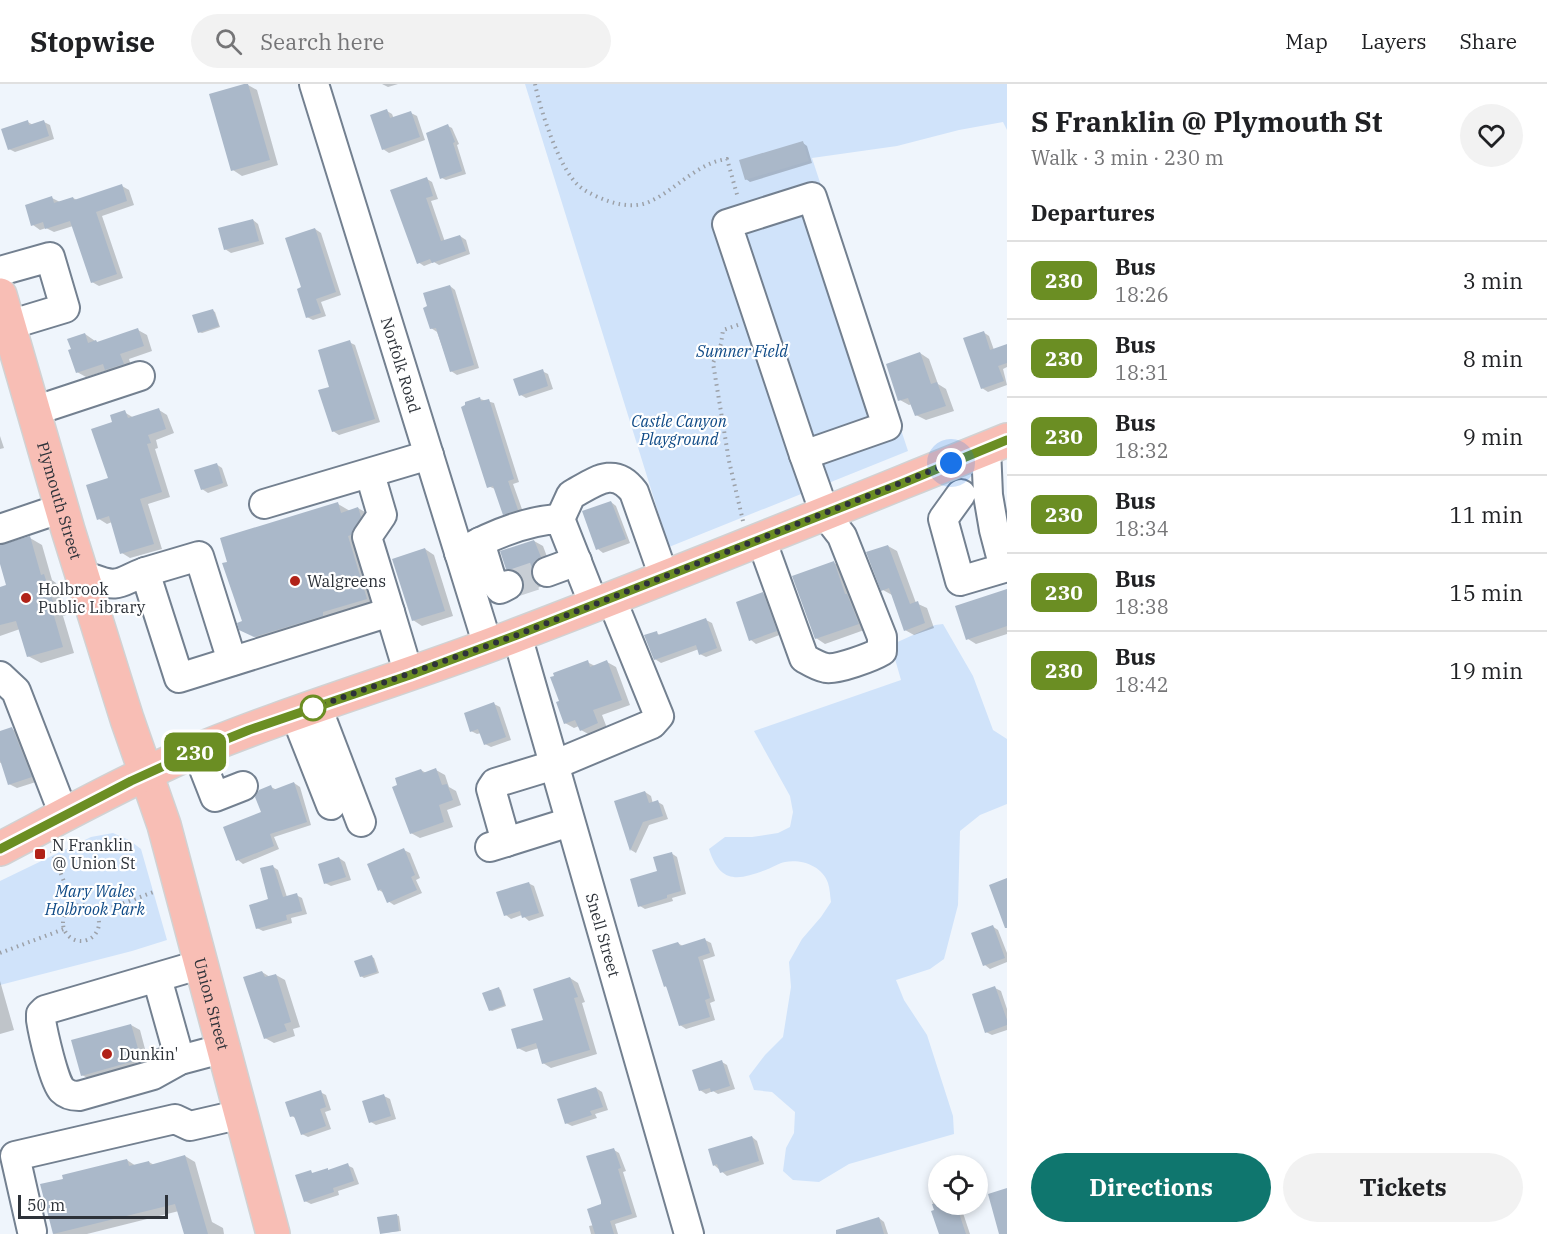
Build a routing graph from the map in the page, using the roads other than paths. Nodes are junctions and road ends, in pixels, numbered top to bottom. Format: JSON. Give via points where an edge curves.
{"nodes":[{"id":1,"x":314,"y":84,"type":"edge"},
{"id":2,"x":0,"y":271,"type":"edge"},
{"id":3,"x":0,"y":295,"type":"edge"},
{"id":4,"x":9,"y":325,"type":"junction"},
{"id":5,"x":140,"y":376,"type":"dead end"},
{"id":6,"x":34,"y":411,"type":"junction"},
{"id":7,"x":997,"y":444,"type":"edge"},
{"id":8,"x":429,"y":455,"type":"junction"},
{"id":9,"x":804,"y":455,"type":"junction"},
{"id":10,"x":951,"y":463,"type":"junction"},
{"id":11,"x":370,"y":474,"type":"junction"},
{"id":12,"x":264,"y":504,"type":"dead end"},
{"id":13,"x":62,"y":508,"type":"junction"},
{"id":14,"x":825,"y":514,"type":"junction"},
{"id":15,"x":560,"y":519,"type":"junction"},
{"id":16,"x":0,"y":529,"type":"edge"},
{"id":17,"x":752,"y":530,"type":"junction"},
{"id":18,"x":470,"y":548,"type":"junction"},
{"id":19,"x":577,"y":561,"type":"junction"},
{"id":20,"x":547,"y":572,"type":"tunnel mouth"},
{"id":21,"x":139,"y":574,"type":"junction"},
{"id":22,"x":664,"y":577,"type":"junction"},
{"id":23,"x":89,"y":580,"type":"junction"},
{"id":24,"x":508,"y":585,"type":"dead end"},
{"id":25,"x":603,"y":601,"type":"junction"},
{"id":26,"x":390,"y":612,"type":"junction"},
{"id":27,"x":502,"y":640,"type":"junction"},
{"id":28,"x":232,"y":662,"type":"junction"},
{"id":29,"x":410,"y":675,"type":"junction"},
{"id":30,"x":0,"y":676,"type":"edge"},
{"id":31,"x":306,"y":711,"type":"junction"},
{"id":32,"x":197,"y":751,"type":"junction"},
{"id":33,"x":554,"y":765,"type":"junction"},
{"id":34,"x":146,"y":774,"type":"junction"},
{"id":35,"x":243,"y":786,"type":"dead end"},
{"id":36,"x":331,"y":805,"type":"dead end"},
{"id":37,"x":64,"y":815,"type":"junction"},
{"id":38,"x":361,"y":822,"type":"dead end"},
{"id":39,"x":570,"y":822,"type":"junction"},
{"id":40,"x":0,"y":849,"type":"edge"},
{"id":41,"x":202,"y":964,"type":"junction"},
{"id":42,"x":157,"y":978,"type":"junction"},
{"id":43,"x":225,"y":1048,"type":"junction"},
{"id":44,"x":180,"y":1060,"type":"junction"},
{"id":45,"x":242,"y":1114,"type":"junction"},
{"id":46,"x":32,"y":1231,"type":"dead end"},
{"id":47,"x":273,"y":1234,"type":"edge"},
{"id":48,"x":689,"y":1234,"type":"edge"}],
"edges":[{"from":1,"to":8,"type":"street","name":"Norfolk Road"},
{"from":2,"to":4,"type":"street","via":[[50,257],[65,308]]},
{"from":3,"to":4,"type":"main road","name":"Plymouth Street"},
{"from":4,"to":6,"type":"main road","name":"Plymouth Street"},
{"from":5,"to":6,"type":"street"},
{"from":6,"to":13,"type":"main road","name":"Plymouth Street"},
{"from":7,"to":10,"type":"main road"},
{"from":7,"to":10,"type":"street","via":[[975,494]]},
{"from":8,"to":11,"type":"street"},
{"from":8,"to":18,"type":"street","name":"Norfolk Road"},
{"from":9,"to":9,"type":"street","via":[[727,225],[812,197],[887,426]]},
{"from":9,"to":14,"type":"street"},
{"from":10,"to":14,"type":"main road"},
{"from":11,"to":12,"type":"street"},
{"from":11,"to":26,"type":"street","via":[[382,515],[367,537]]},
{"from":13,"to":16,"type":"street"},
{"from":13,"to":23,"type":"main road","name":"Plymouth Street"},
{"from":14,"to":17,"type":"main road"},
{"from":14,"to":17,"type":"street","via":[[842,536],[882,637],[882,651],[875,656],[829,669],[804,658]]},
{"from":15,"to":18,"type":"street","via":[[491,536]]},
{"from":15,"to":19,"type":"street"},
{"from":15,"to":22,"type":"street","via":[[570,495],[612,476],[620,478],[634,492]]},
{"from":17,"to":22,"type":"main road"},
{"from":18,"to":24,"type":"street","via":[[494,584],[500,588]]},
{"from":18,"to":27,"type":"street","name":"Norfolk Road"},
{"from":19,"to":20,"type":"street"},
{"from":19,"to":25,"type":"street"},
{"from":21,"to":23,"type":"street","via":[[109,570]]},
{"from":21,"to":28,"type":"street","via":[[179,678]]},
{"from":21,"to":28,"type":"street","via":[[200,556]]},
{"from":22,"to":25,"type":"main road"},
{"from":23,"to":34,"type":"main road","name":"Plymouth Street"},
{"from":25,"to":27,"type":"main road"},
{"from":25,"to":33,"type":"street","via":[[659,716],[652,724]]},
{"from":26,"to":28,"type":"street"},
{"from":26,"to":29,"type":"street"},
{"from":27,"to":29,"type":"main road"},
{"from":27,"to":33,"type":"street","name":"Snell Street"},
{"from":29,"to":31,"type":"main road"},
{"from":30,"to":37,"type":"street","via":[[15,691]]},
{"from":31,"to":32,"type":"main road"},
{"from":31,"to":36,"type":"street"},
{"from":31,"to":38,"type":"street"},
{"from":32,"to":34,"type":"main road"},
{"from":32,"to":35,"type":"street","via":[[214,797]]},
{"from":33,"to":39,"type":"street","name":"Snell Street"},
{"from":33,"to":39,"type":"street","via":[[495,783],[491,789],[497,845]]},
{"from":34,"to":37,"type":"main road"},
{"from":34,"to":41,"type":"main road","name":"Union Street"},
{"from":37,"to":40,"type":"main road"},
{"from":39,"to":48,"type":"street","name":"Snell Street"},
{"from":41,"to":42,"type":"street"},
{"from":41,"to":43,"type":"main road","name":"Union Street"},
{"from":42,"to":44,"type":"street"},
{"from":42,"to":44,"type":"street","via":[[50,1007],[41,1014],[57,1083],[70,1094],[84,1095],[153,1075]]},
{"from":43,"to":44,"type":"street"},
{"from":43,"to":45,"type":"main road","name":"Union Street"},
{"from":45,"to":46,"type":"street","via":[[190,1126],[175,1119],[15,1156]]},
{"from":45,"to":47,"type":"main road","name":"Union Street"}]}
